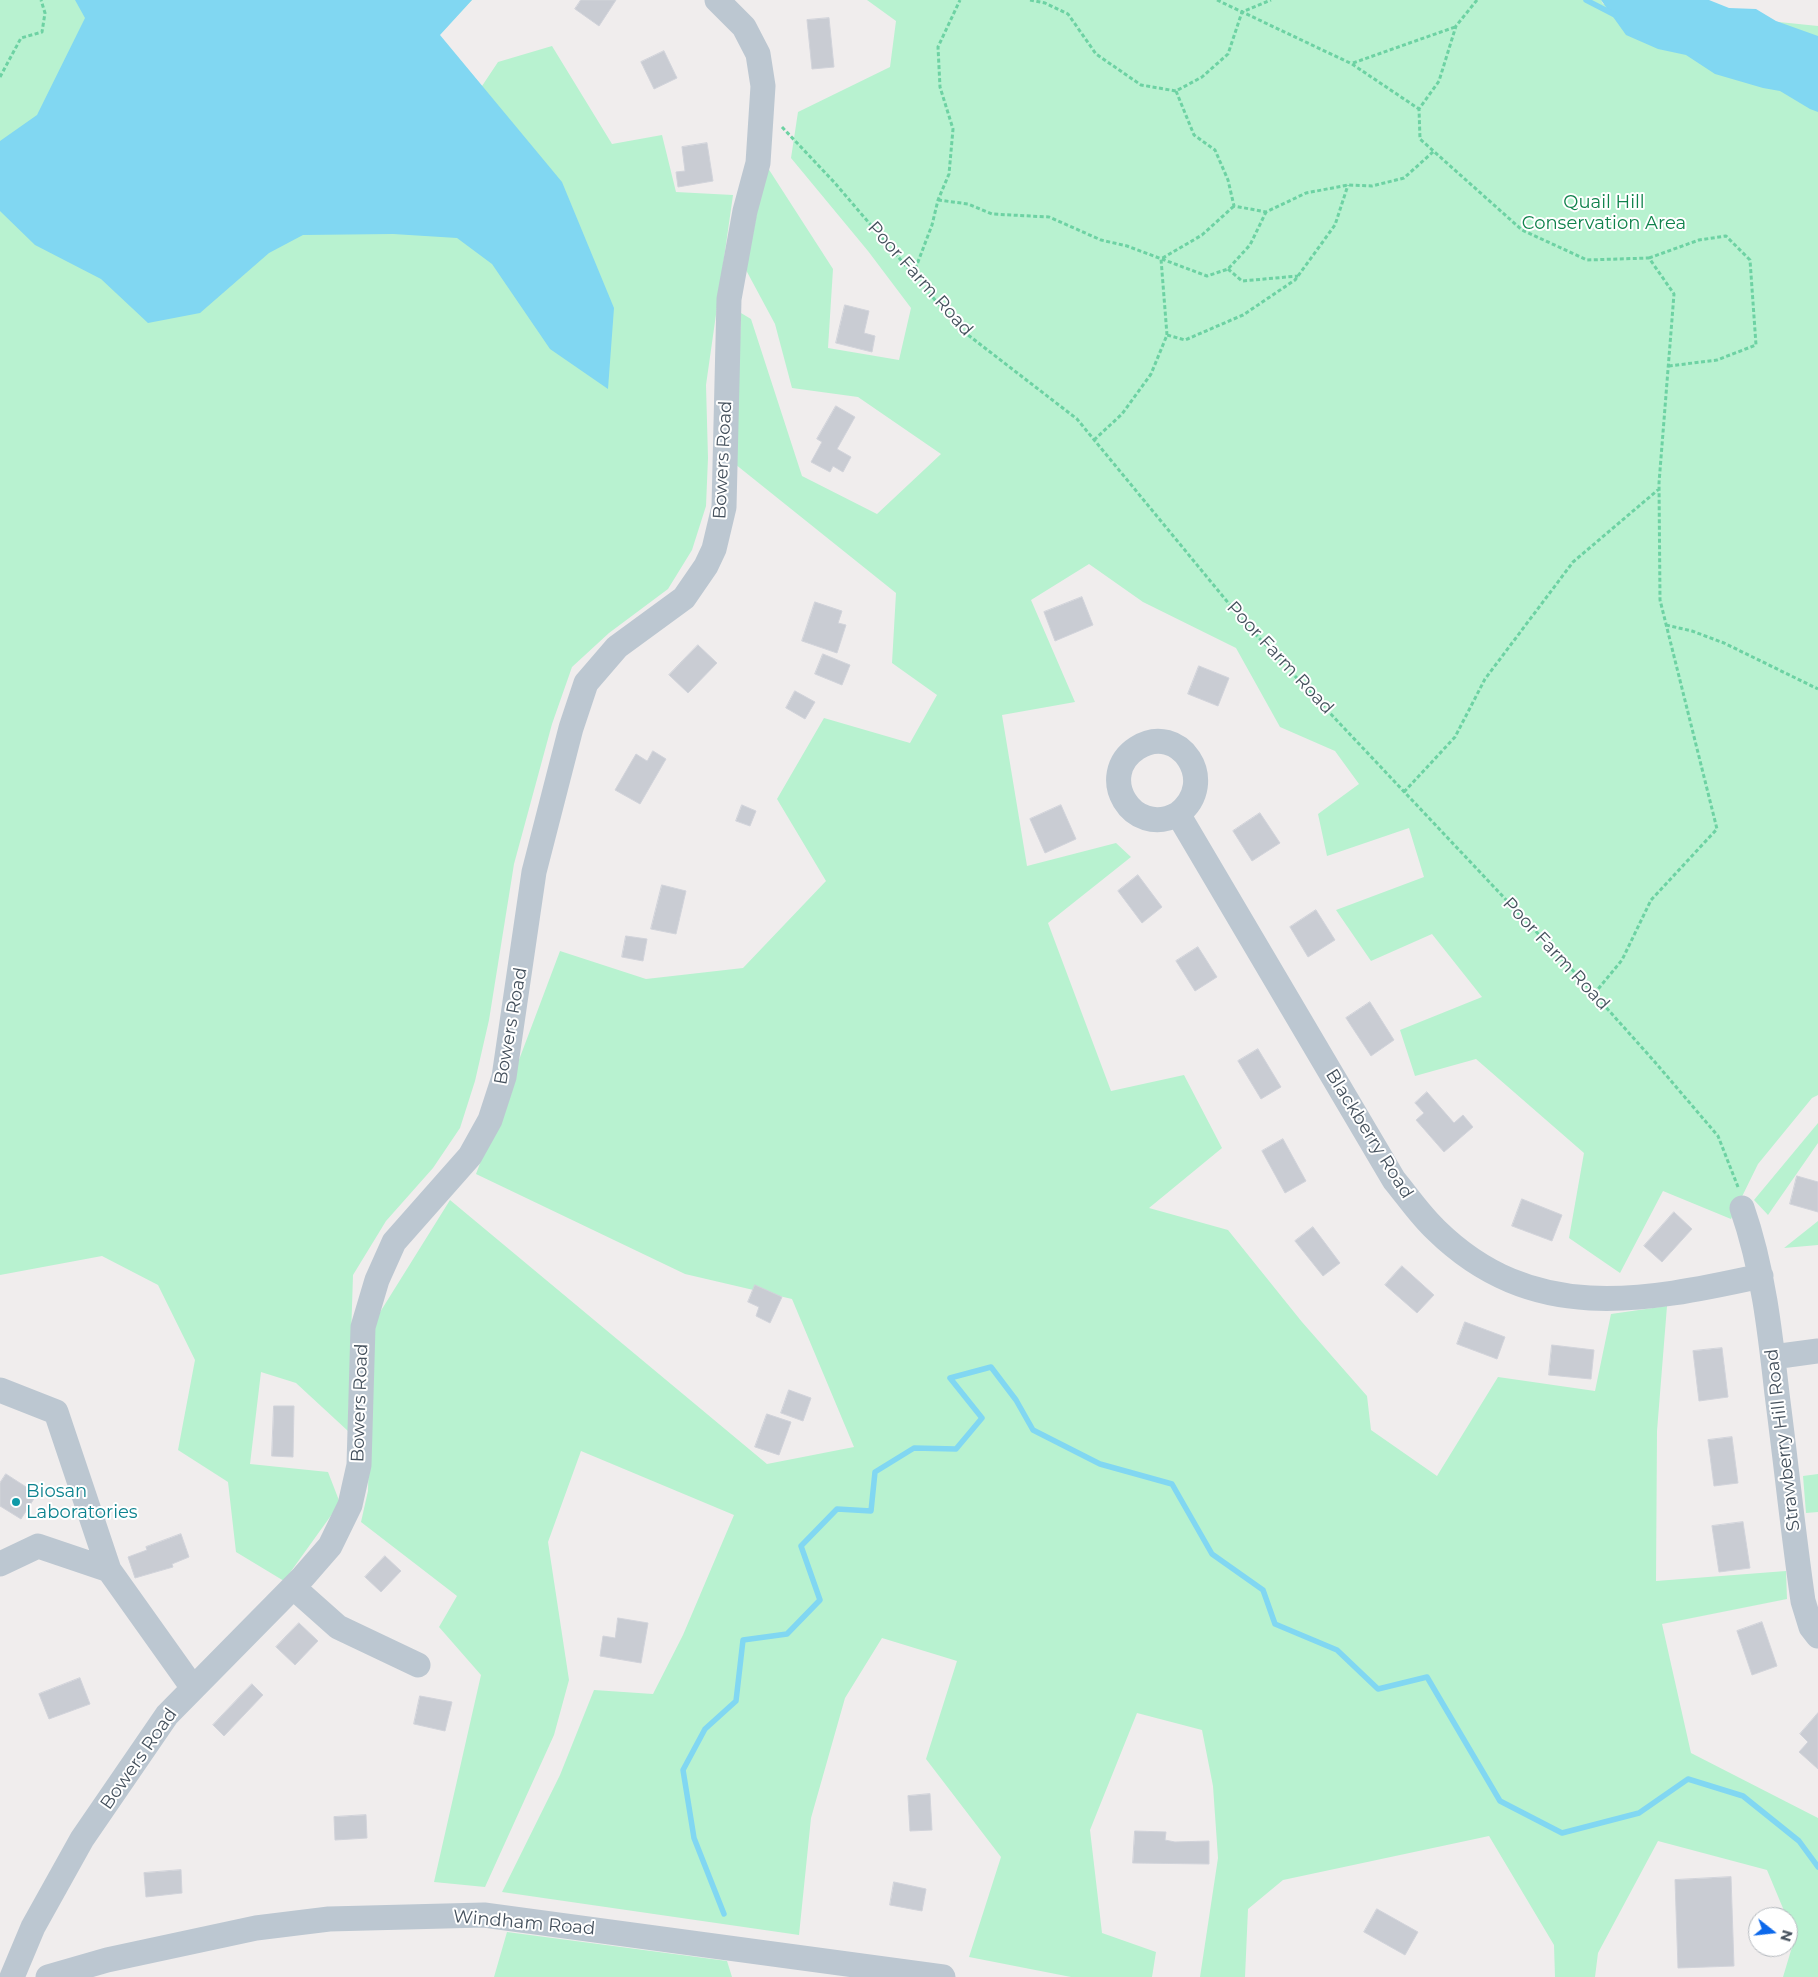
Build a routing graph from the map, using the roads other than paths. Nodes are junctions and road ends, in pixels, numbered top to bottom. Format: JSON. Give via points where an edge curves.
{"nodes":[{"id":1,"x":717,"y":0,"type":"edge"},
{"id":2,"x":1178,"y":814,"type":"dead end"},
{"id":3,"x":1742,"y":1208,"type":"road end"},
{"id":4,"x":1761,"y":1276,"type":"junction"},
{"id":5,"x":1818,"y":1351,"type":"edge"},
{"id":6,"x":1773,"y":1358,"type":"junction"},
{"id":7,"x":0,"y":1390,"type":"edge"},
{"id":8,"x":0,"y":1564,"type":"edge"},
{"id":9,"x":109,"y":1570,"type":"junction"},
{"id":10,"x":293,"y":1587,"type":"junction"},
{"id":11,"x":1818,"y":1636,"type":"edge"},
{"id":12,"x":418,"y":1665,"type":"dead end"},
{"id":13,"x":193,"y":1688,"type":"junction"},
{"id":14,"x":12,"y":1977,"type":"edge"},
{"id":15,"x":48,"y":1977,"type":"edge"},
{"id":16,"x":943,"y":1977,"type":"edge"}],
"edges":[{"from":1,"to":10,"type":"street","name":"Bowers Road","via":[[744,27],[756,50],[764,86],[758,163],[745,211],[729,299],[724,507],[714,549],[684,598],[617,647],[586,683],[571,728],[534,872],[504,1077],[490,1120],[470,1156],[394,1242],[377,1280],[363,1327],[359,1465],[350,1505],[330,1546]]},
{"from":2,"to":4,"type":"street","name":"Blackberry Road","via":[[1394,1180],[1422,1216],[1452,1244],[1505,1278],[1548,1294],[1574,1298],[1632,1298]]},
{"from":3,"to":4,"type":"street","name":"Strawberry Hill Road","via":[[1754,1240]]},
{"from":4,"to":6,"type":"street","name":"Strawberry Hill Road"},
{"from":5,"to":6,"type":"street"},
{"from":6,"to":11,"type":"street","name":"Strawberry Hill Road","via":[[1803,1601],[1810,1627]]},
{"from":7,"to":9,"type":"street","via":[[56,1412]]},
{"from":8,"to":9,"type":"street","via":[[38,1546]]},
{"from":9,"to":13,"type":"street"},
{"from":10,"to":12,"type":"street","via":[[338,1627]]},
{"from":10,"to":13,"type":"street","name":"Bowers Road"},
{"from":13,"to":14,"type":"street","name":"Bowers Road","via":[[166,1715],[82,1839],[34,1927]]},
{"from":15,"to":16,"type":"street","name":"Windham Road","via":[[135,1953],[256,1928],[329,1919],[484,1915]]}]}
